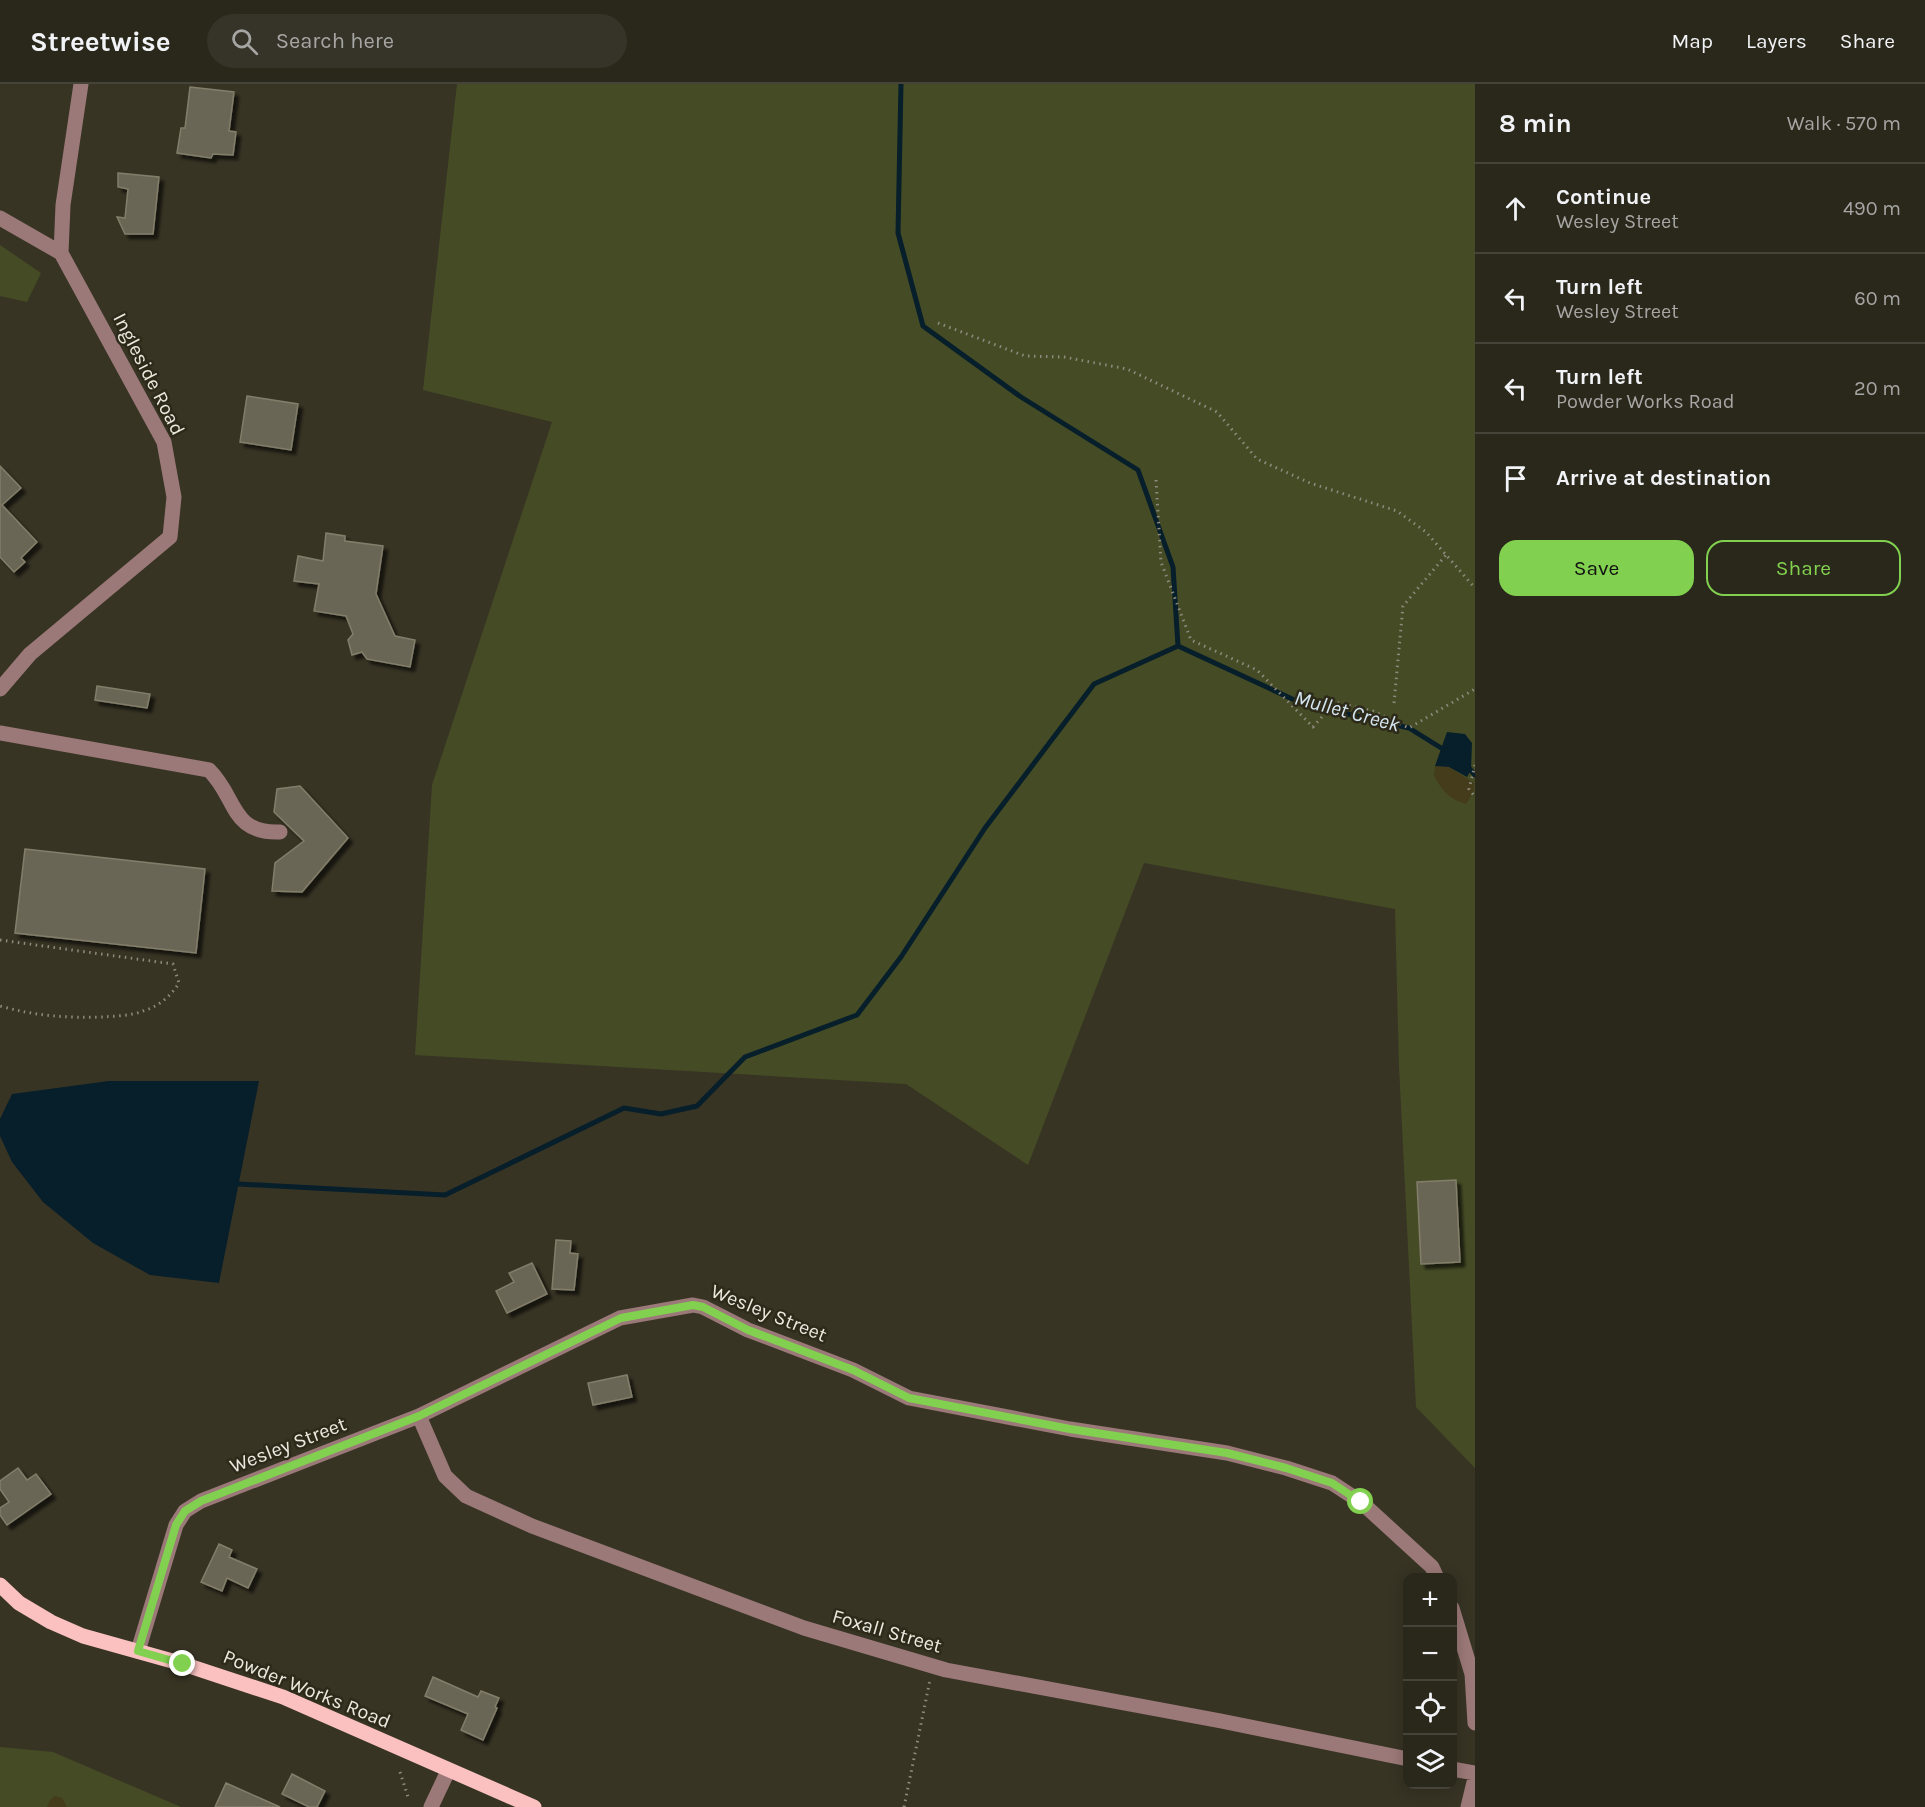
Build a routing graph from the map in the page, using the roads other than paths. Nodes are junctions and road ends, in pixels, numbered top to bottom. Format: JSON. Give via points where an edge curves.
{"nodes":[{"id":1,"x":81,"y":84,"type":"edge"},
{"id":2,"x":0,"y":218,"type":"edge"},
{"id":3,"x":61,"y":253,"type":"junction"},
{"id":4,"x":0,"y":689,"type":"edge"},
{"id":5,"x":0,"y":733,"type":"edge"},
{"id":6,"x":280,"y":832,"type":"dead end"},
{"id":7,"x":419,"y":1416,"type":"junction"},
{"id":8,"x":1434,"y":1573,"type":"edge"},
{"id":9,"x":0,"y":1585,"type":"edge"},
{"id":10,"x":1457,"y":1624,"type":"edge"},
{"id":11,"x":138,"y":1651,"type":"junction"},
{"id":12,"x":1475,"y":1723,"type":"edge"},
{"id":13,"x":1403,"y":1759,"type":"edge"},
{"id":14,"x":448,"y":1770,"type":"junction"},
{"id":15,"x":1457,"y":1771,"type":"edge"},
{"id":16,"x":1475,"y":1776,"type":"edge"},
{"id":17,"x":430,"y":1807,"type":"edge"},
{"id":18,"x":534,"y":1807,"type":"edge"},
{"id":19,"x":1468,"y":1807,"type":"edge"}],
"edges":[{"from":1,"to":3,"type":"street","via":[[63,205]]},
{"from":2,"to":3,"type":"street"},
{"from":3,"to":4,"type":"street","name":"Ingleside Road","via":[[164,442],[174,497],[170,537],[30,654]]},
{"from":5,"to":6,"type":"street","via":[[209,770],[243,822],[266,832]]},
{"from":7,"to":8,"type":"street","name":"Wesley Street","via":[[621,1318],[693,1305],[853,1370],[909,1398],[1070,1429],[1227,1453],[1332,1483],[1361,1502]]},
{"from":7,"to":11,"type":"street","name":"Wesley Street","via":[[201,1501],[185,1511],[176,1525]]},
{"from":7,"to":13,"type":"street","name":"Foxall Street","via":[[445,1476],[466,1496],[532,1526],[804,1628],[933,1666]]},
{"from":9,"to":11,"type":"main road","name":"Powder Works Road","via":[[19,1603],[51,1622],[83,1636]]},
{"from":10,"to":12,"type":"street","via":[[1472,1674]]},
{"from":11,"to":14,"type":"main road","name":"Powder Works Road","via":[[283,1697]]},
{"from":14,"to":17,"type":"street"},
{"from":14,"to":18,"type":"main road","name":"Powder Works Road"},
{"from":15,"to":16,"type":"street"},
{"from":16,"to":19,"type":"street"}]}
